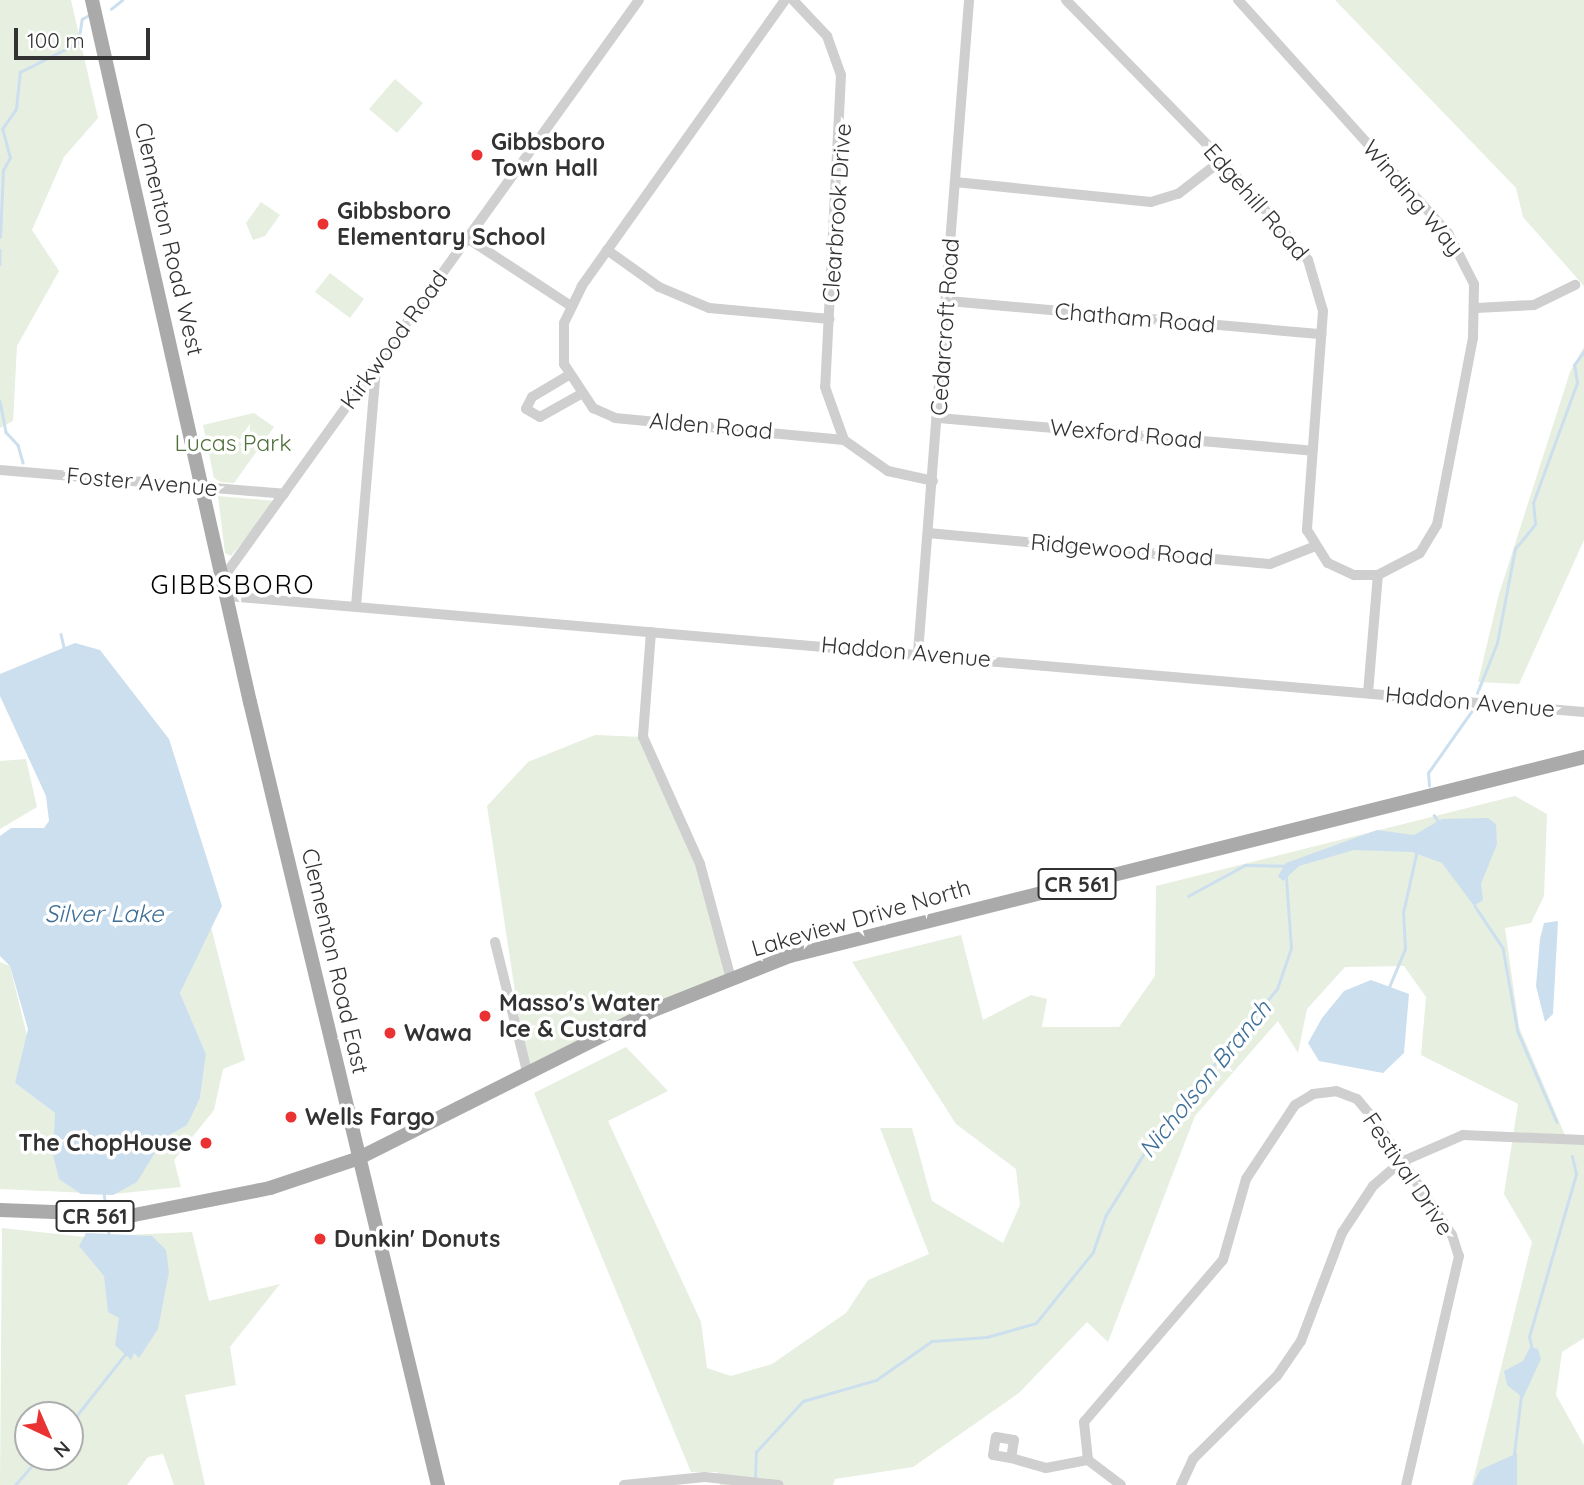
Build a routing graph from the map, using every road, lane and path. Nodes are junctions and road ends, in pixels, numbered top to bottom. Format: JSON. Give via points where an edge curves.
{"nodes":[{"id":1,"x":92,"y":0,"type":"edge"},
{"id":2,"x":639,"y":0,"type":"edge"},
{"id":3,"x":785,"y":0,"type":"edge"},
{"id":4,"x":793,"y":0,"type":"edge"},
{"id":5,"x":969,"y":0,"type":"edge"},
{"id":6,"x":1066,"y":0,"type":"edge"},
{"id":7,"x":1238,"y":0,"type":"edge"},
{"id":8,"x":1222,"y":160,"type":"junction"},
{"id":9,"x":955,"y":183,"type":"junction"},
{"id":10,"x":467,"y":238,"type":"junction"},
{"id":11,"x":607,"y":250,"type":"junction"},
{"id":12,"x":1576,"y":285,"type":"dead end"},
{"id":13,"x":948,"y":301,"type":"junction"},
{"id":14,"x":571,"y":306,"type":"junction"},
{"id":15,"x":1476,"y":308,"type":"junction"},
{"id":16,"x":830,"y":319,"type":"junction"},
{"id":17,"x":1322,"y":334,"type":"junction"},
{"id":18,"x":377,"y":365,"type":"junction"},
{"id":19,"x":569,"y":375,"type":"junction"},
{"id":20,"x":581,"y":394,"type":"junction"},
{"id":21,"x":939,"y":418,"type":"junction"},
{"id":22,"x":844,"y":440,"type":"junction"},
{"id":23,"x":1313,"y":451,"type":"junction"},
{"id":24,"x":0,"y":470,"type":"edge"},
{"id":25,"x":933,"y":481,"type":"junction"},
{"id":26,"x":203,"y":487,"type":"junction"},
{"id":27,"x":284,"y":494,"type":"junction"},
{"id":28,"x":928,"y":533,"type":"junction"},
{"id":29,"x":1313,"y":547,"type":"junction"},
{"id":30,"x":1378,"y":575,"type":"junction"},
{"id":31,"x":223,"y":578,"type":"junction"},
{"id":32,"x":227,"y":596,"type":"junction"},
{"id":33,"x":356,"y":606,"type":"junction"},
{"id":34,"x":651,"y":632,"type":"junction"},
{"id":35,"x":918,"y":653,"type":"junction"},
{"id":36,"x":1368,"y":693,"type":"junction"},
{"id":37,"x":1584,"y":712,"type":"edge"},
{"id":38,"x":1584,"y":757,"type":"edge"},
{"id":39,"x":495,"y":942,"type":"dead end"},
{"id":40,"x":731,"y":979,"type":"junction"},
{"id":41,"x":527,"y":1071,"type":"junction"},
{"id":42,"x":1584,"y":1140,"type":"edge"},
{"id":43,"x":359,"y":1158,"type":"junction"},
{"id":44,"x":1401,"y":1162,"type":"junction"},
{"id":45,"x":0,"y":1209,"type":"edge"},
{"id":46,"x":1011,"y":1458,"type":"dead end"},
{"id":47,"x":1088,"y":1460,"type":"junction"},
{"id":48,"x":438,"y":1485,"type":"edge"},
{"id":49,"x":624,"y":1485,"type":"edge"},
{"id":50,"x":779,"y":1485,"type":"edge"},
{"id":51,"x":1121,"y":1485,"type":"edge"},
{"id":52,"x":1181,"y":1485,"type":"edge"},
{"id":53,"x":1406,"y":1485,"type":"edge"}],
"edges":[{"from":1,"to":26,"type":"main road","name":"Clementon Road West"},
{"from":2,"to":10,"type":"street","name":"Kirkwood Road"},
{"from":3,"to":11,"type":"street"},
{"from":4,"to":16,"type":"street","name":"Clearbrook Drive","via":[[827,36],[841,75]]},
{"from":5,"to":9,"type":"street","name":"Cedarcroft Road"},
{"from":6,"to":8,"type":"street","name":"Edgehill Road"},
{"from":7,"to":15,"type":"street","name":"Winding Way","via":[[1460,248]]},
{"from":8,"to":9,"type":"street","via":[[1178,194],[1151,202]]},
{"from":8,"to":17,"type":"street","name":"Edgehill Road","via":[[1308,260],[1321,288]]},
{"from":9,"to":13,"type":"street","name":"Cedarcroft Road"},
{"from":10,"to":14,"type":"street"},
{"from":10,"to":18,"type":"street","name":"Kirkwood Road"},
{"from":11,"to":14,"type":"street"},
{"from":11,"to":16,"type":"street","via":[[659,287],[709,308]]},
{"from":12,"to":15,"type":"street","via":[[1534,304]]},
{"from":13,"to":17,"type":"street","name":"Chatham Road"},
{"from":13,"to":21,"type":"street","name":"Cedarcroft Road"},
{"from":14,"to":19,"type":"street","name":"Alden Road","via":[[562,336]]},
{"from":15,"to":30,"type":"street","name":"Winding Way","via":[[1437,525],[1420,553]]},
{"from":16,"to":22,"type":"street","name":"Clearbrook Drive","via":[[825,387]]},
{"from":17,"to":23,"type":"street","name":"Edgehill Road"},
{"from":18,"to":27,"type":"street","name":"Kirkwood Road"},
{"from":18,"to":33,"type":"street"},
{"from":19,"to":20,"type":"street","name":"Alden Road"},
{"from":19,"to":20,"type":"street","via":[[533,397],[526,409],[540,417]]},
{"from":20,"to":22,"type":"street","name":"Alden Road","via":[[615,418]]},
{"from":21,"to":23,"type":"street","name":"Wexford Road"},
{"from":21,"to":25,"type":"street","name":"Cedarcroft Road"},
{"from":22,"to":25,"type":"street","name":"Alden Road","via":[[888,471]]},
{"from":23,"to":29,"type":"street","name":"Edgehill Road","via":[[1307,530]]},
{"from":24,"to":26,"type":"street","name":"Foster Avenue"},
{"from":25,"to":28,"type":"street","name":"Cedarcroft Road"},
{"from":26,"to":27,"type":"street","name":"Foster Avenue"},
{"from":26,"to":31,"type":"main road","name":"Clementon Road East"},
{"from":27,"to":31,"type":"street","name":"Kirkwood Road"},
{"from":28,"to":29,"type":"street","name":"Ridgewood Road","via":[[1270,564]]},
{"from":28,"to":35,"type":"street","name":"Cedarcroft Road"},
{"from":29,"to":30,"type":"street","via":[[1342,571]]},
{"from":30,"to":36,"type":"street"},
{"from":31,"to":32,"type":"main road","name":"Clementon Road East"},
{"from":32,"to":33,"type":"street","name":"Haddon Avenue"},
{"from":32,"to":43,"type":"main road","name":"Clementon Road East"},
{"from":33,"to":34,"type":"street","name":"Haddon Avenue"},
{"from":34,"to":35,"type":"street","name":"Haddon Avenue"},
{"from":34,"to":40,"type":"street","via":[[643,737],[700,864]]},
{"from":35,"to":36,"type":"street","name":"Haddon Avenue"},
{"from":36,"to":37,"type":"street","name":"Haddon Avenue"},
{"from":38,"to":40,"type":"main road","name":"Lakeview Drive North","number":"CR 561","via":[[790,956]]},
{"from":39,"to":41,"type":"street"},
{"from":40,"to":41,"type":"main road","name":"Lakeview Drive North","number":"CR 561"},
{"from":41,"to":43,"type":"main road","name":"Lakeview Drive North","number":"CR 561"},
{"from":42,"to":44,"type":"street","via":[[1463,1135]]},
{"from":43,"to":45,"type":"main road","number":"CR 561","via":[[270,1188],[166,1211],[96,1216]]},
{"from":43,"to":48,"type":"main road","name":"Clementon Road East"},
{"from":44,"to":47,"type":"street","name":"Festival Drive","via":[[1357,1099],[1336,1091],[1313,1094],[1295,1105],[1246,1179],[1223,1260],[1084,1422]]},
{"from":44,"to":52,"type":"street","via":[[1373,1186],[1342,1233],[1301,1341],[1277,1376],[1193,1459]]},
{"from":44,"to":53,"type":"street","name":"Festival Drive","via":[[1459,1256]]},
{"from":46,"to":47,"type":"street","via":[[1046,1468]]},
{"from":47,"to":51,"type":"street"},
{"from":49,"to":50,"type":"street","via":[[705,1477]]}]}
